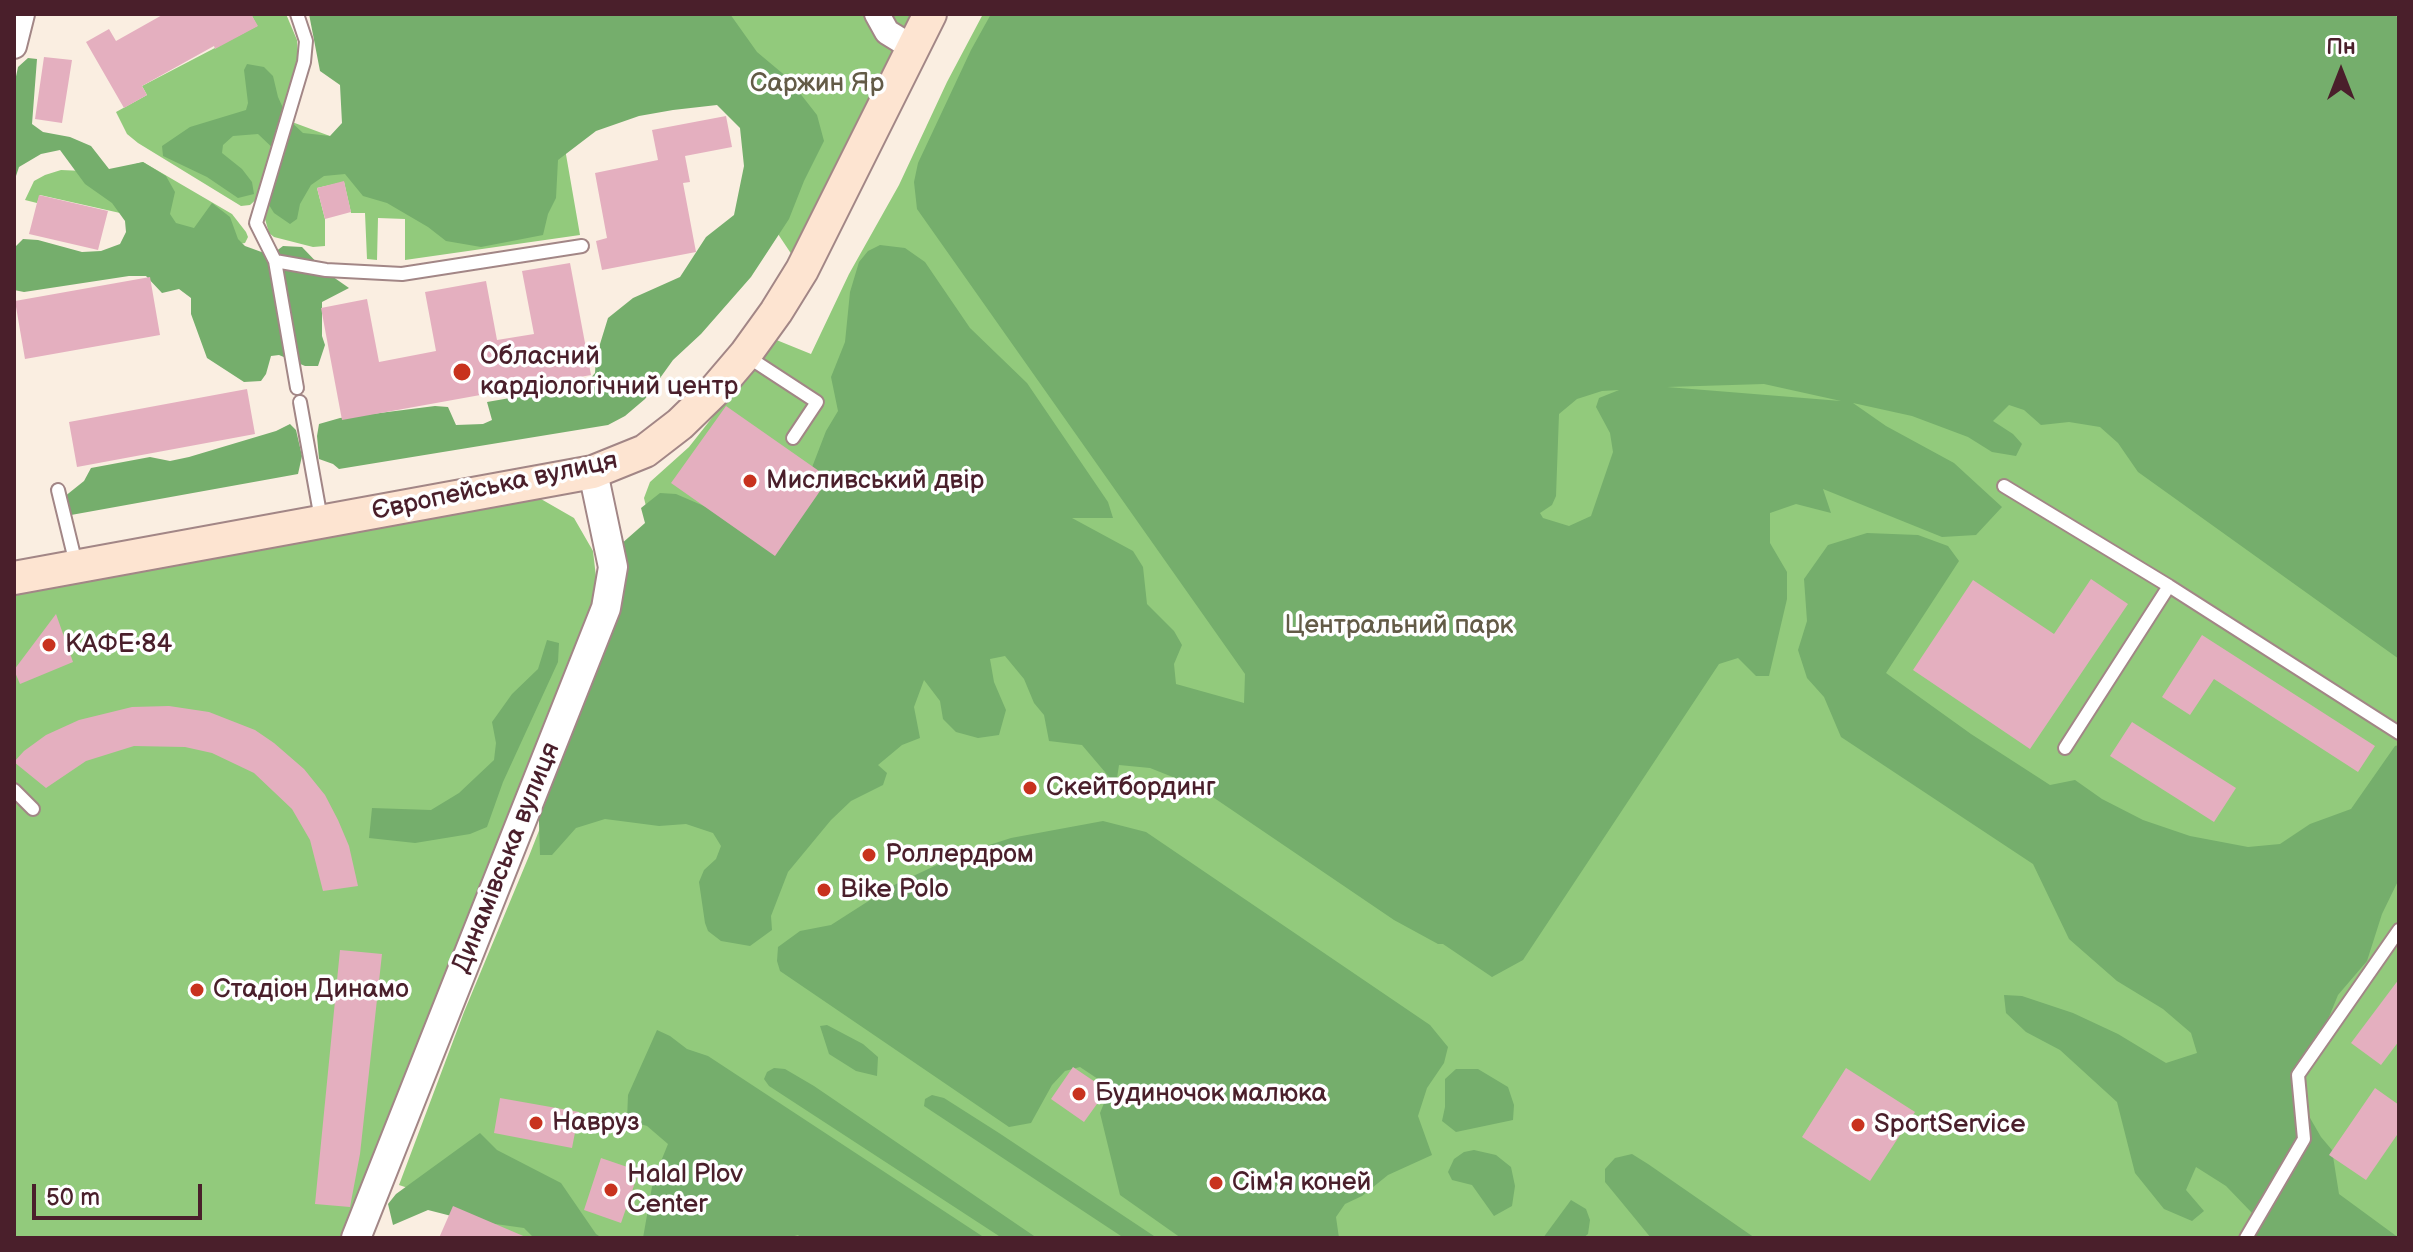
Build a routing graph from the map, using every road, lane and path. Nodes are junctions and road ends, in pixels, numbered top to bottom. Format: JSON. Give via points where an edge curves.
{"nodes":[{"id":1,"x":22,"y":14,"type":"edge"},
{"id":2,"x":297,"y":14,"type":"edge"},
{"id":3,"x":877,"y":14,"type":"edge"},
{"id":4,"x":930,"y":14,"type":"edge"},
{"id":5,"x":14,"y":46,"type":"edge"},
{"id":6,"x":913,"y":48,"type":"junction"},
{"id":7,"x":582,"y":246,"type":"dead end"},
{"id":8,"x":275,"y":261,"type":"junction"},
{"id":9,"x":745,"y":355,"type":"junction"},
{"id":10,"x":297,"y":388,"type":"dead end"},
{"id":11,"x":300,"y":402,"type":"dead end"},
{"id":12,"x":793,"y":438,"type":"dead end"},
{"id":13,"x":593,"y":472,"type":"junction"},
{"id":14,"x":2004,"y":486,"type":"dead end"},
{"id":15,"x":58,"y":490,"type":"dead end"},
{"id":16,"x":321,"y":522,"type":"junction"},
{"id":17,"x":77,"y":567,"type":"junction"},
{"id":18,"x":14,"y":578,"type":"edge"},
{"id":19,"x":2169,"y":586,"type":"junction"},
{"id":20,"x":2399,"y":733,"type":"edge"},
{"id":21,"x":2065,"y":748,"type":"dead end"},
{"id":22,"x":14,"y":790,"type":"edge"},
{"id":23,"x":33,"y":809,"type":"dead end"},
{"id":24,"x":2399,"y":930,"type":"edge"},
{"id":25,"x":356,"y":1238,"type":"edge"},
{"id":26,"x":2246,"y":1238,"type":"edge"}],
"edges":[{"from":1,"to":5,"type":"street"},
{"from":2,"to":8,"type":"lane","via":[[306,41],[304,62],[256,223]]},
{"from":3,"to":6,"type":"street","via":[[887,32]]},
{"from":4,"to":6,"type":"main road","name":"Європейська вулиця"},
{"from":6,"to":9,"type":"main road","name":"Європейська вулиця","via":[[802,270]]},
{"from":7,"to":8,"type":"lane","via":[[402,274]]},
{"from":8,"to":10,"type":"lane"},
{"from":9,"to":12,"type":"lane","via":[[817,402]]},
{"from":9,"to":13,"type":"main road","name":"Європейська вулиця","via":[[652,447]]},
{"from":11,"to":16,"type":"lane"},
{"from":13,"to":16,"type":"main road","name":"Європейська вулиця"},
{"from":13,"to":25,"type":"street","name":"Динамівська вулиця","via":[[613,567],[606,608]]},
{"from":14,"to":19,"type":"lane"},
{"from":15,"to":17,"type":"lane"},
{"from":16,"to":17,"type":"main road","name":"Європейська вулиця"},
{"from":17,"to":18,"type":"main road","name":"Європейська вулиця"},
{"from":19,"to":20,"type":"lane"},
{"from":19,"to":21,"type":"lane"},
{"from":22,"to":23,"type":"lane"},
{"from":24,"to":26,"type":"lane","via":[[2298,1075],[2304,1139]]}]}
